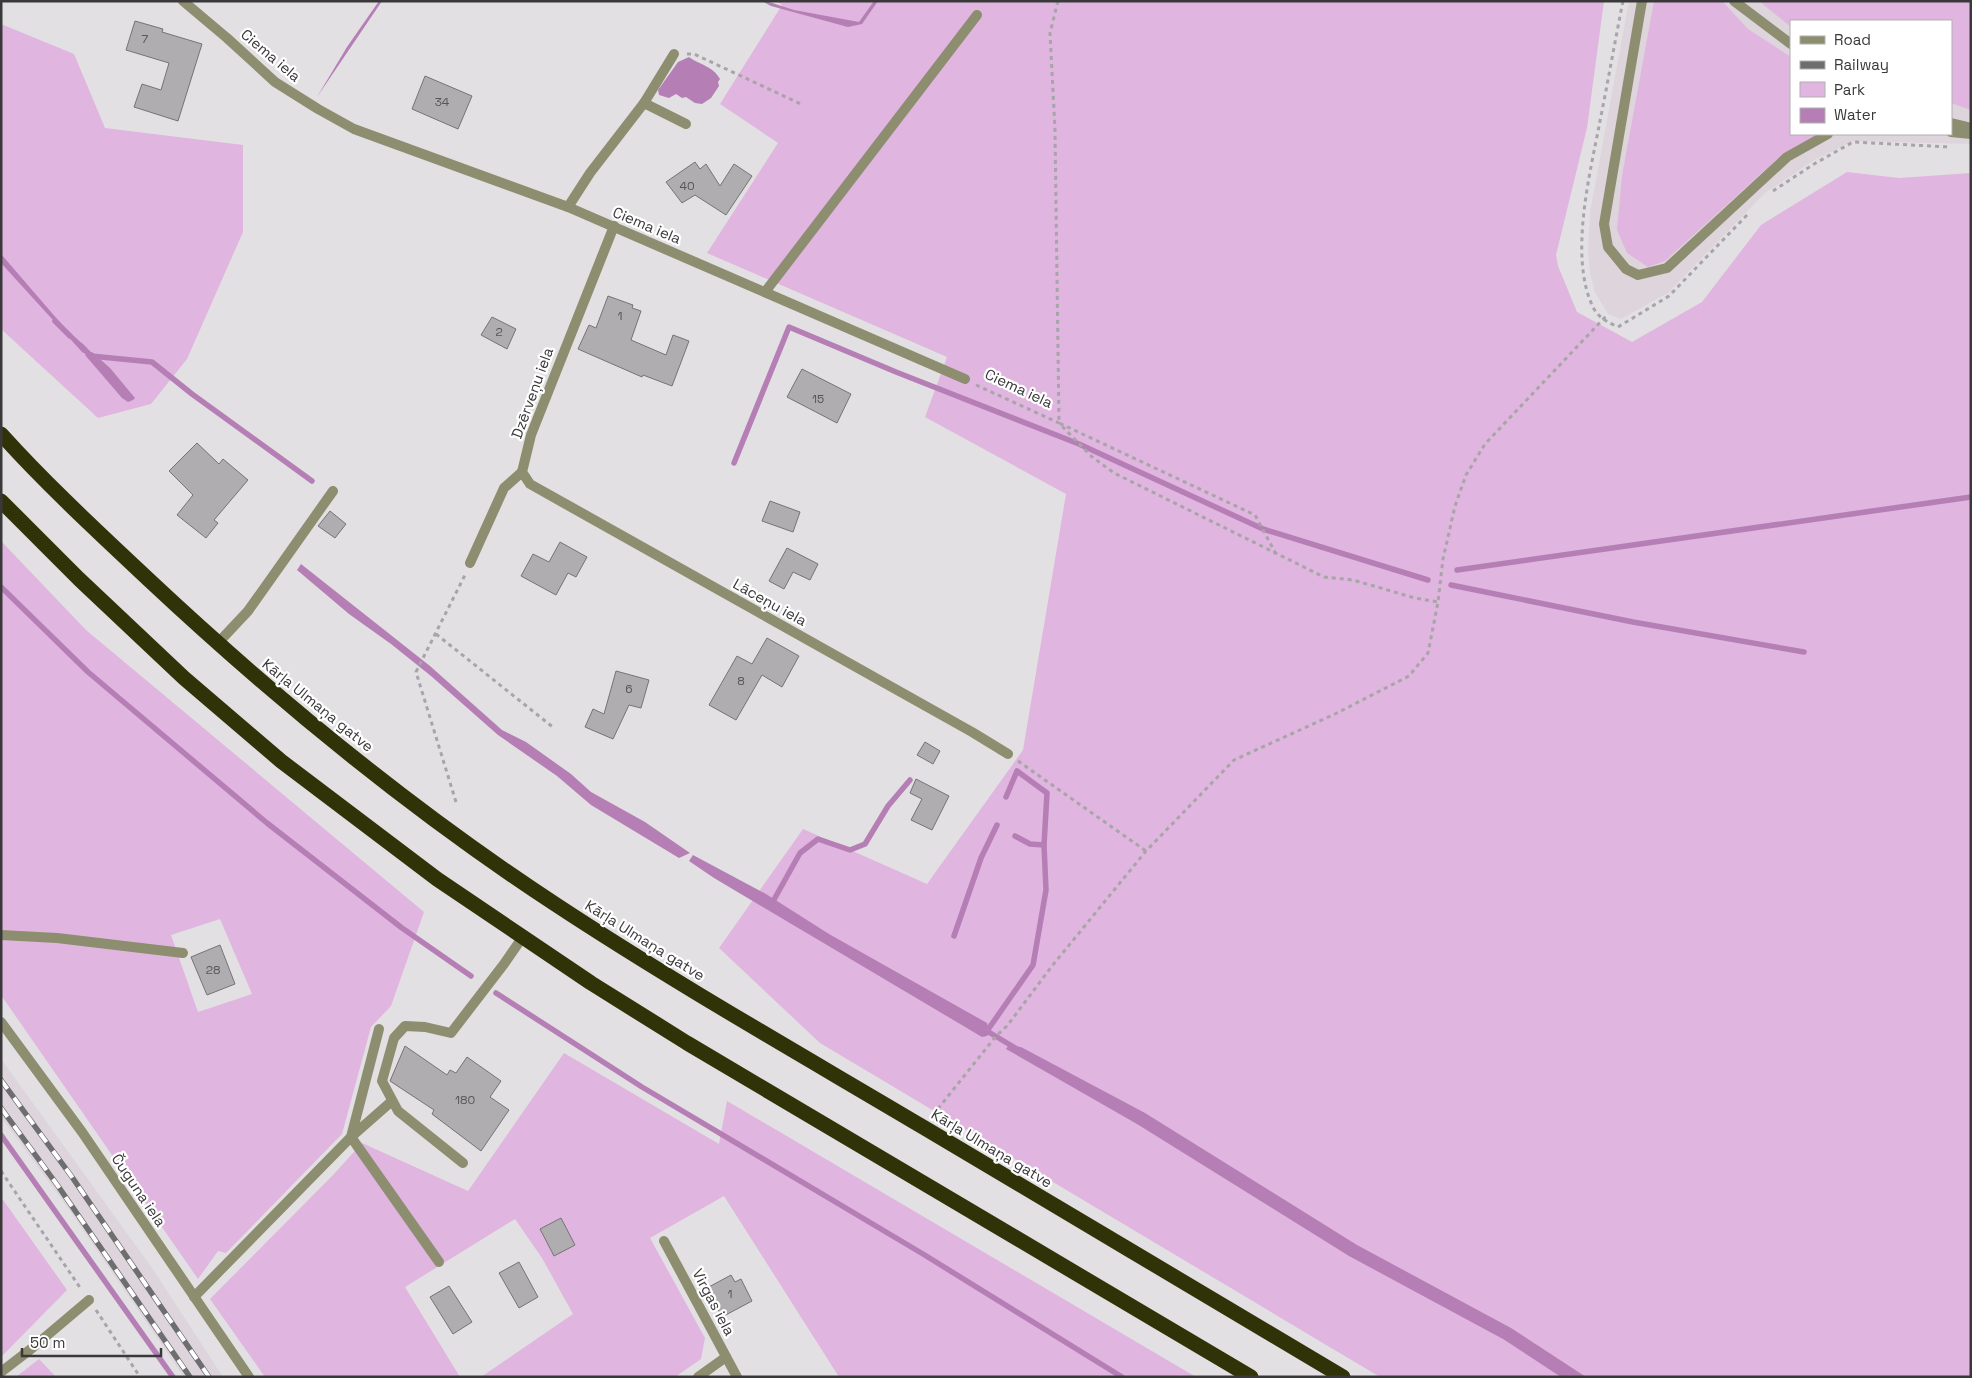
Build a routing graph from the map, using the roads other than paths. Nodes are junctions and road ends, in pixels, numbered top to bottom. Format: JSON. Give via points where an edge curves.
{"nodes":[{"id":1,"x":183,"y":1,"type":"edge"},
{"id":2,"x":1642,"y":1,"type":"edge"},
{"id":3,"x":1734,"y":1,"type":"edge"},
{"id":4,"x":977,"y":15,"type":"dead end"},
{"id":5,"x":1790,"y":43,"type":"edge"},
{"id":6,"x":674,"y":54,"type":"road end"},
{"id":7,"x":644,"y":103,"type":"junction"},
{"id":8,"x":1952,"y":123,"type":"edge"},
{"id":9,"x":686,"y":124,"type":"dead end"},
{"id":10,"x":1971,"y":128,"type":"edge"},
{"id":11,"x":1952,"y":132,"type":"edge"},
{"id":12,"x":1971,"y":134,"type":"edge"},
{"id":13,"x":1826,"y":135,"type":"edge"},
{"id":14,"x":568,"y":208,"type":"junction"},
{"id":15,"x":614,"y":226,"type":"junction"},
{"id":16,"x":765,"y":292,"type":"junction"},
{"id":17,"x":965,"y":380,"type":"road end"},
{"id":18,"x":1,"y":434,"type":"edge"},
{"id":19,"x":522,"y":472,"type":"junction"},
{"id":20,"x":333,"y":491,"type":"dead end"},
{"id":21,"x":1,"y":501,"type":"edge"},
{"id":22,"x":470,"y":563,"type":"road end"},
{"id":23,"x":216,"y":644,"type":"junction"},
{"id":24,"x":1008,"y":754,"type":"road end"},
{"id":25,"x":1,"y":935,"type":"edge"},
{"id":26,"x":522,"y":938,"type":"junction"},
{"id":27,"x":184,"y":953,"type":"dead end"},
{"id":28,"x":1,"y":1022,"type":"edge"},
{"id":29,"x":379,"y":1029,"type":"dead end"},
{"id":30,"x":392,"y":1101,"type":"junction"},
{"id":31,"x":351,"y":1137,"type":"junction"},
{"id":32,"x":463,"y":1164,"type":"dead end"},
{"id":33,"x":664,"y":1240,"type":"dead end"},
{"id":34,"x":439,"y":1262,"type":"dead end"},
{"id":35,"x":194,"y":1297,"type":"junction"},
{"id":36,"x":89,"y":1300,"type":"road end"},
{"id":37,"x":726,"y":1357,"type":"junction"},
{"id":38,"x":1,"y":1372,"type":"edge"},
{"id":39,"x":249,"y":1377,"type":"edge"},
{"id":40,"x":698,"y":1377,"type":"edge"},
{"id":41,"x":737,"y":1377,"type":"edge"},
{"id":42,"x":1251,"y":1377,"type":"edge"},
{"id":43,"x":1343,"y":1377,"type":"edge"}],
"edges":[{"from":1,"to":14,"type":"street","name":"Ciema iela","via":[[275,82],[354,129]]},
{"from":2,"to":13,"type":"street","via":[[1604,224],[1608,247],[1626,269],[1638,275],[1667,268],[1787,157]]},
{"from":3,"to":5,"type":"street"},
{"from":4,"to":16,"type":"street"},
{"from":6,"to":7,"type":"street"},
{"from":7,"to":9,"type":"street"},
{"from":7,"to":14,"type":"street","via":[[590,173]]},
{"from":8,"to":10,"type":"street"},
{"from":11,"to":12,"type":"street"},
{"from":14,"to":15,"type":"street","name":"Ciema iela"},
{"from":15,"to":16,"type":"street","name":"Ciema iela"},
{"from":15,"to":19,"type":"street","name":"Dzērveņu iela","via":[[531,435]]},
{"from":16,"to":17,"type":"street","name":"Ciema iela"},
{"from":18,"to":23,"type":"highway","name":"Kārļa Ulmaņa gatve"},
{"from":19,"to":22,"type":"street","via":[[504,488]]},
{"from":19,"to":24,"type":"street","name":"Lāceņu iela","via":[[530,484],[546,494]]},
{"from":20,"to":23,"type":"street","via":[[248,611]]},
{"from":21,"to":26,"type":"highway","via":[[184,678],[281,761],[437,879]]},
{"from":23,"to":43,"type":"highway","name":"Kārļa Ulmaņa gatve","via":[[325,736],[552,903],[677,982]]},
{"from":25,"to":27,"type":"street"},
{"from":26,"to":30,"type":"street","via":[[451,1033],[405,1026],[394,1038],[382,1081]]},
{"from":26,"to":42,"type":"highway","via":[[759,1087]]},
{"from":28,"to":35,"type":"street","name":"Čuguna iela","via":[[82,1132]]},
{"from":29,"to":31,"type":"street"},
{"from":30,"to":31,"type":"street"},
{"from":30,"to":32,"type":"street","via":[[398,1112]]},
{"from":31,"to":34,"type":"street"},
{"from":31,"to":35,"type":"street"},
{"from":33,"to":37,"type":"street","name":"Virgas iela"},
{"from":35,"to":39,"type":"street","name":"Čuguna iela"},
{"from":36,"to":38,"type":"street"},
{"from":37,"to":40,"type":"street"},
{"from":37,"to":41,"type":"street","name":"Virgas iela"}]}
